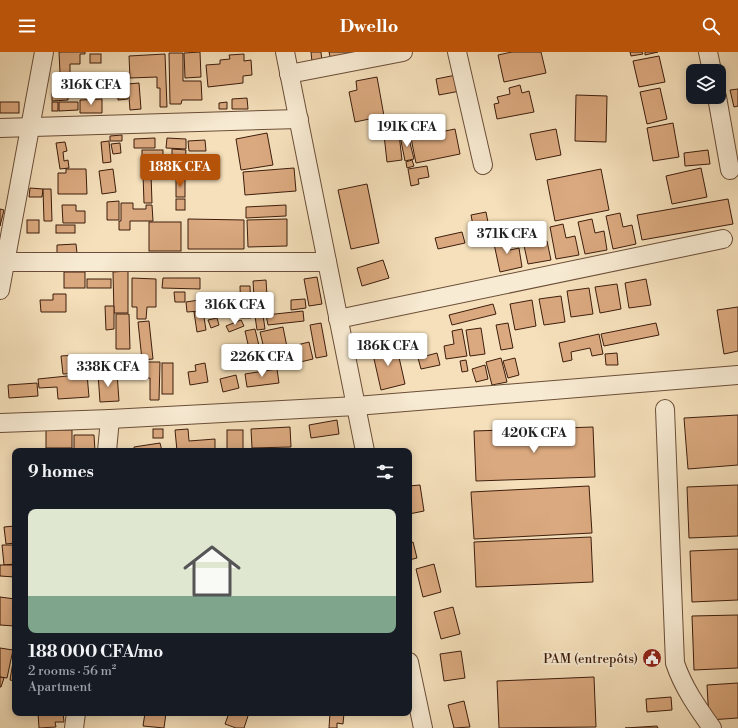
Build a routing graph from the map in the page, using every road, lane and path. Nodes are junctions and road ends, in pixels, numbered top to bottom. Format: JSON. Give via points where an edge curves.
{"nodes":[{"id":1,"x":44,"y":52,"type":"edge"},
{"id":2,"x":285,"y":52,"type":"edge"},
{"id":3,"x":403,"y":52,"type":"edge"},
{"id":4,"x":457,"y":52,"type":"edge"},
{"id":5,"x":708,"y":52,"type":"edge"},
{"id":6,"x":711,"y":64,"type":"edge"},
{"id":7,"x":289,"y":74,"type":"junction"},
{"id":8,"x":718,"y":104,"type":"edge"},
{"id":9,"x":299,"y":119,"type":"junction"},
{"id":10,"x":29,"y":127,"type":"junction"},
{"id":11,"x":0,"y":128,"type":"edge"},
{"id":12,"x":482,"y":165,"type":"dead end"},
{"id":13,"x":730,"y":170,"type":"dead end"},
{"id":14,"x":723,"y":239,"type":"dead end"},
{"id":15,"x":3,"y":262,"type":"edge"},
{"id":16,"x":326,"y":262,"type":"junction"},
{"id":17,"x":0,"y":290,"type":"edge"},
{"id":18,"x":338,"y":319,"type":"junction"},
{"id":19,"x":738,"y":375,"type":"edge"},
{"id":20,"x":356,"y":406,"type":"junction"},
{"id":21,"x":665,"y":409,"type":"dead end"},
{"id":22,"x":110,"y":419,"type":"junction"},
{"id":23,"x":0,"y":423,"type":"edge"},
{"id":24,"x":107,"y":448,"type":"edge"},
{"id":25,"x":364,"y":448,"type":"edge"},
{"id":26,"x":412,"y":676,"type":"edge"},
{"id":27,"x":76,"y":716,"type":"edge"},
{"id":28,"x":74,"y":728,"type":"edge"},
{"id":29,"x":423,"y":728,"type":"edge"},
{"id":30,"x":712,"y":728,"type":"edge"}],
"edges":[{"from":1,"to":10,"type":"street"},
{"from":2,"to":7,"type":"street"},
{"from":3,"to":7,"type":"street"},
{"from":4,"to":12,"type":"street"},
{"from":5,"to":6,"type":"street"},
{"from":7,"to":9,"type":"street"},
{"from":8,"to":13,"type":"street"},
{"from":9,"to":10,"type":"street"},
{"from":9,"to":16,"type":"street"},
{"from":10,"to":11,"type":"street"},
{"from":10,"to":15,"type":"street"},
{"from":14,"to":18,"type":"street"},
{"from":15,"to":16,"type":"street"},
{"from":15,"to":17,"type":"street"},
{"from":16,"to":18,"type":"street"},
{"from":18,"to":20,"type":"street"},
{"from":19,"to":20,"type":"street"},
{"from":20,"to":22,"type":"street"},
{"from":20,"to":25,"type":"street"},
{"from":21,"to":30,"type":"street","via":[[676,663],[680,678]]},
{"from":22,"to":23,"type":"street"},
{"from":22,"to":24,"type":"street"},
{"from":26,"to":29,"type":"street"},
{"from":27,"to":28,"type":"street"}]}
